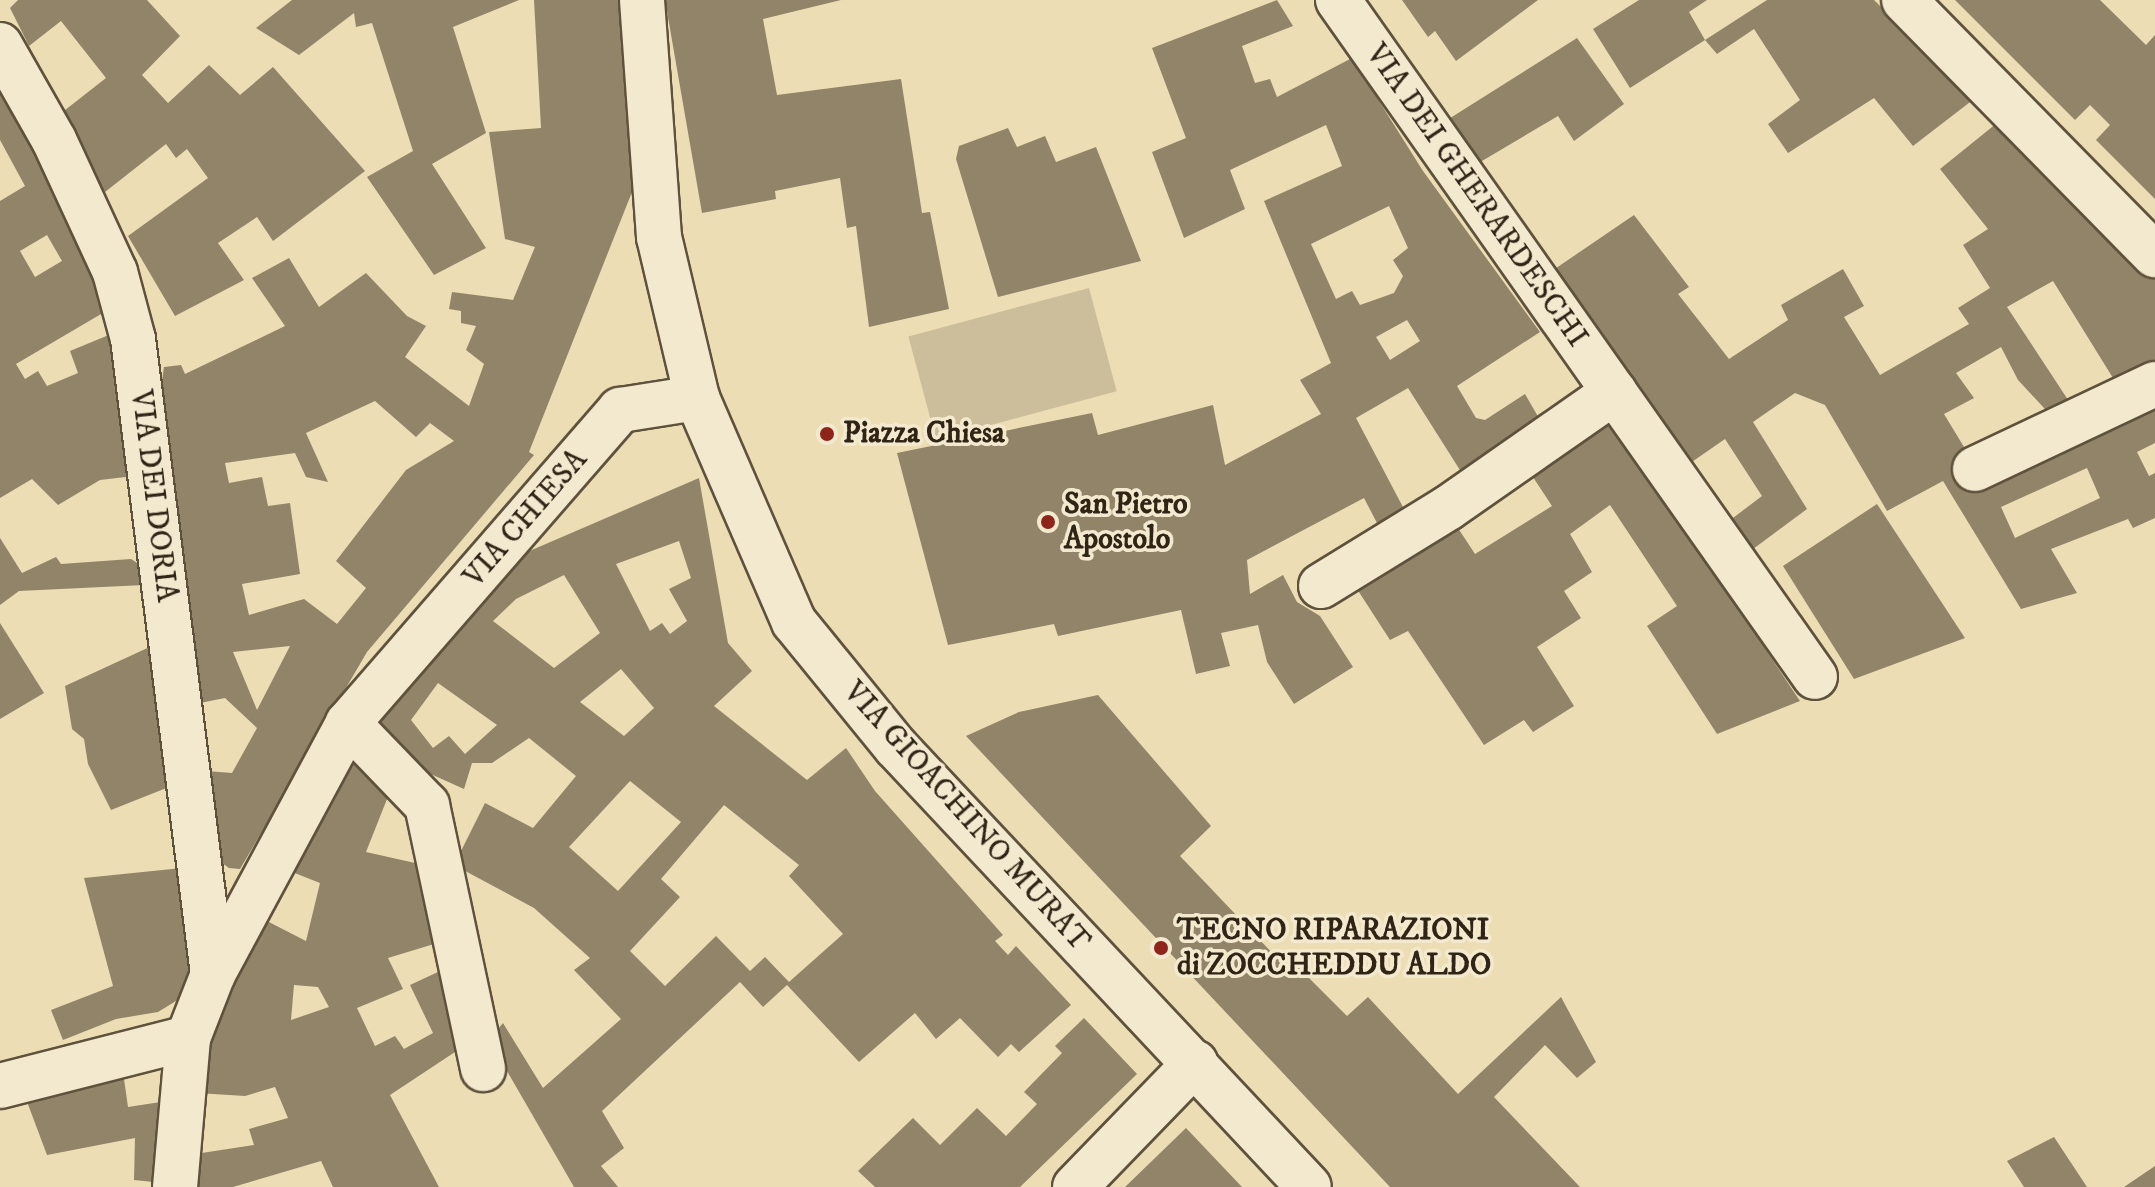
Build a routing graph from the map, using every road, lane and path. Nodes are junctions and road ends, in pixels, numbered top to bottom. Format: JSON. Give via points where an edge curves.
{"nodes":[{"id":1,"x":642,"y":0,"type":"edge"},
{"id":2,"x":1338,"y":0,"type":"edge"},
{"id":3,"x":1904,"y":0,"type":"edge"},
{"id":4,"x":0,"y":45,"type":"edge"},
{"id":5,"x":2155,"y":255,"type":"edge"},
{"id":6,"x":2155,"y":384,"type":"edge"},
{"id":7,"x":1614,"y":392,"type":"junction"},
{"id":8,"x":697,"y":398,"type":"junction"},
{"id":9,"x":1975,"y":469,"type":"dead end"},
{"id":10,"x":1321,"y":586,"type":"dead end"},
{"id":11,"x":1815,"y":677,"type":"dead end"},
{"id":12,"x":348,"y":723,"type":"junction"},
{"id":13,"x":213,"y":974,"type":"junction"},
{"id":14,"x":188,"y":1038,"type":"junction"},
{"id":15,"x":1195,"y":1063,"type":"junction"},
{"id":16,"x":483,"y":1069,"type":"dead end"},
{"id":17,"x":0,"y":1086,"type":"edge"},
{"id":18,"x":1081,"y":1184,"type":"edge"},
{"id":19,"x":175,"y":1187,"type":"edge"},
{"id":20,"x":1309,"y":1187,"type":"edge"}],
"edges":[{"from":1,"to":8,"type":"street","via":[[659,237]]},
{"from":2,"to":7,"type":"street","name":"VIA DEI GHERARDESCHI"},
{"from":3,"to":5,"type":"street"},
{"from":4,"to":13,"type":"street","name":"VIA DEI DORIA","via":[[54,140],[115,272],[133,339]]},
{"from":6,"to":9,"type":"street"},
{"from":7,"to":10,"type":"street","via":[[1448,508]]},
{"from":7,"to":11,"type":"street","name":"VIA DEI GHERARDESCHI"},
{"from":8,"to":12,"type":"street","name":"VIA CHIESA","via":[[620,410]]},
{"from":8,"to":15,"type":"street","name":"VIA GIOACHINO MURAT","via":[[794,622],[896,747]]},
{"from":12,"to":13,"type":"street","name":"VIA CHIESA"},
{"from":12,"to":16,"type":"street","via":[[427,805]]},
{"from":13,"to":14,"type":"street","name":"VIA CHIESA"},
{"from":14,"to":17,"type":"street"},
{"from":14,"to":19,"type":"street","name":"VIA CHIESA"},
{"from":15,"to":18,"type":"street"},
{"from":15,"to":20,"type":"street","name":"VIA GIOACHINO MURAT"}]}
